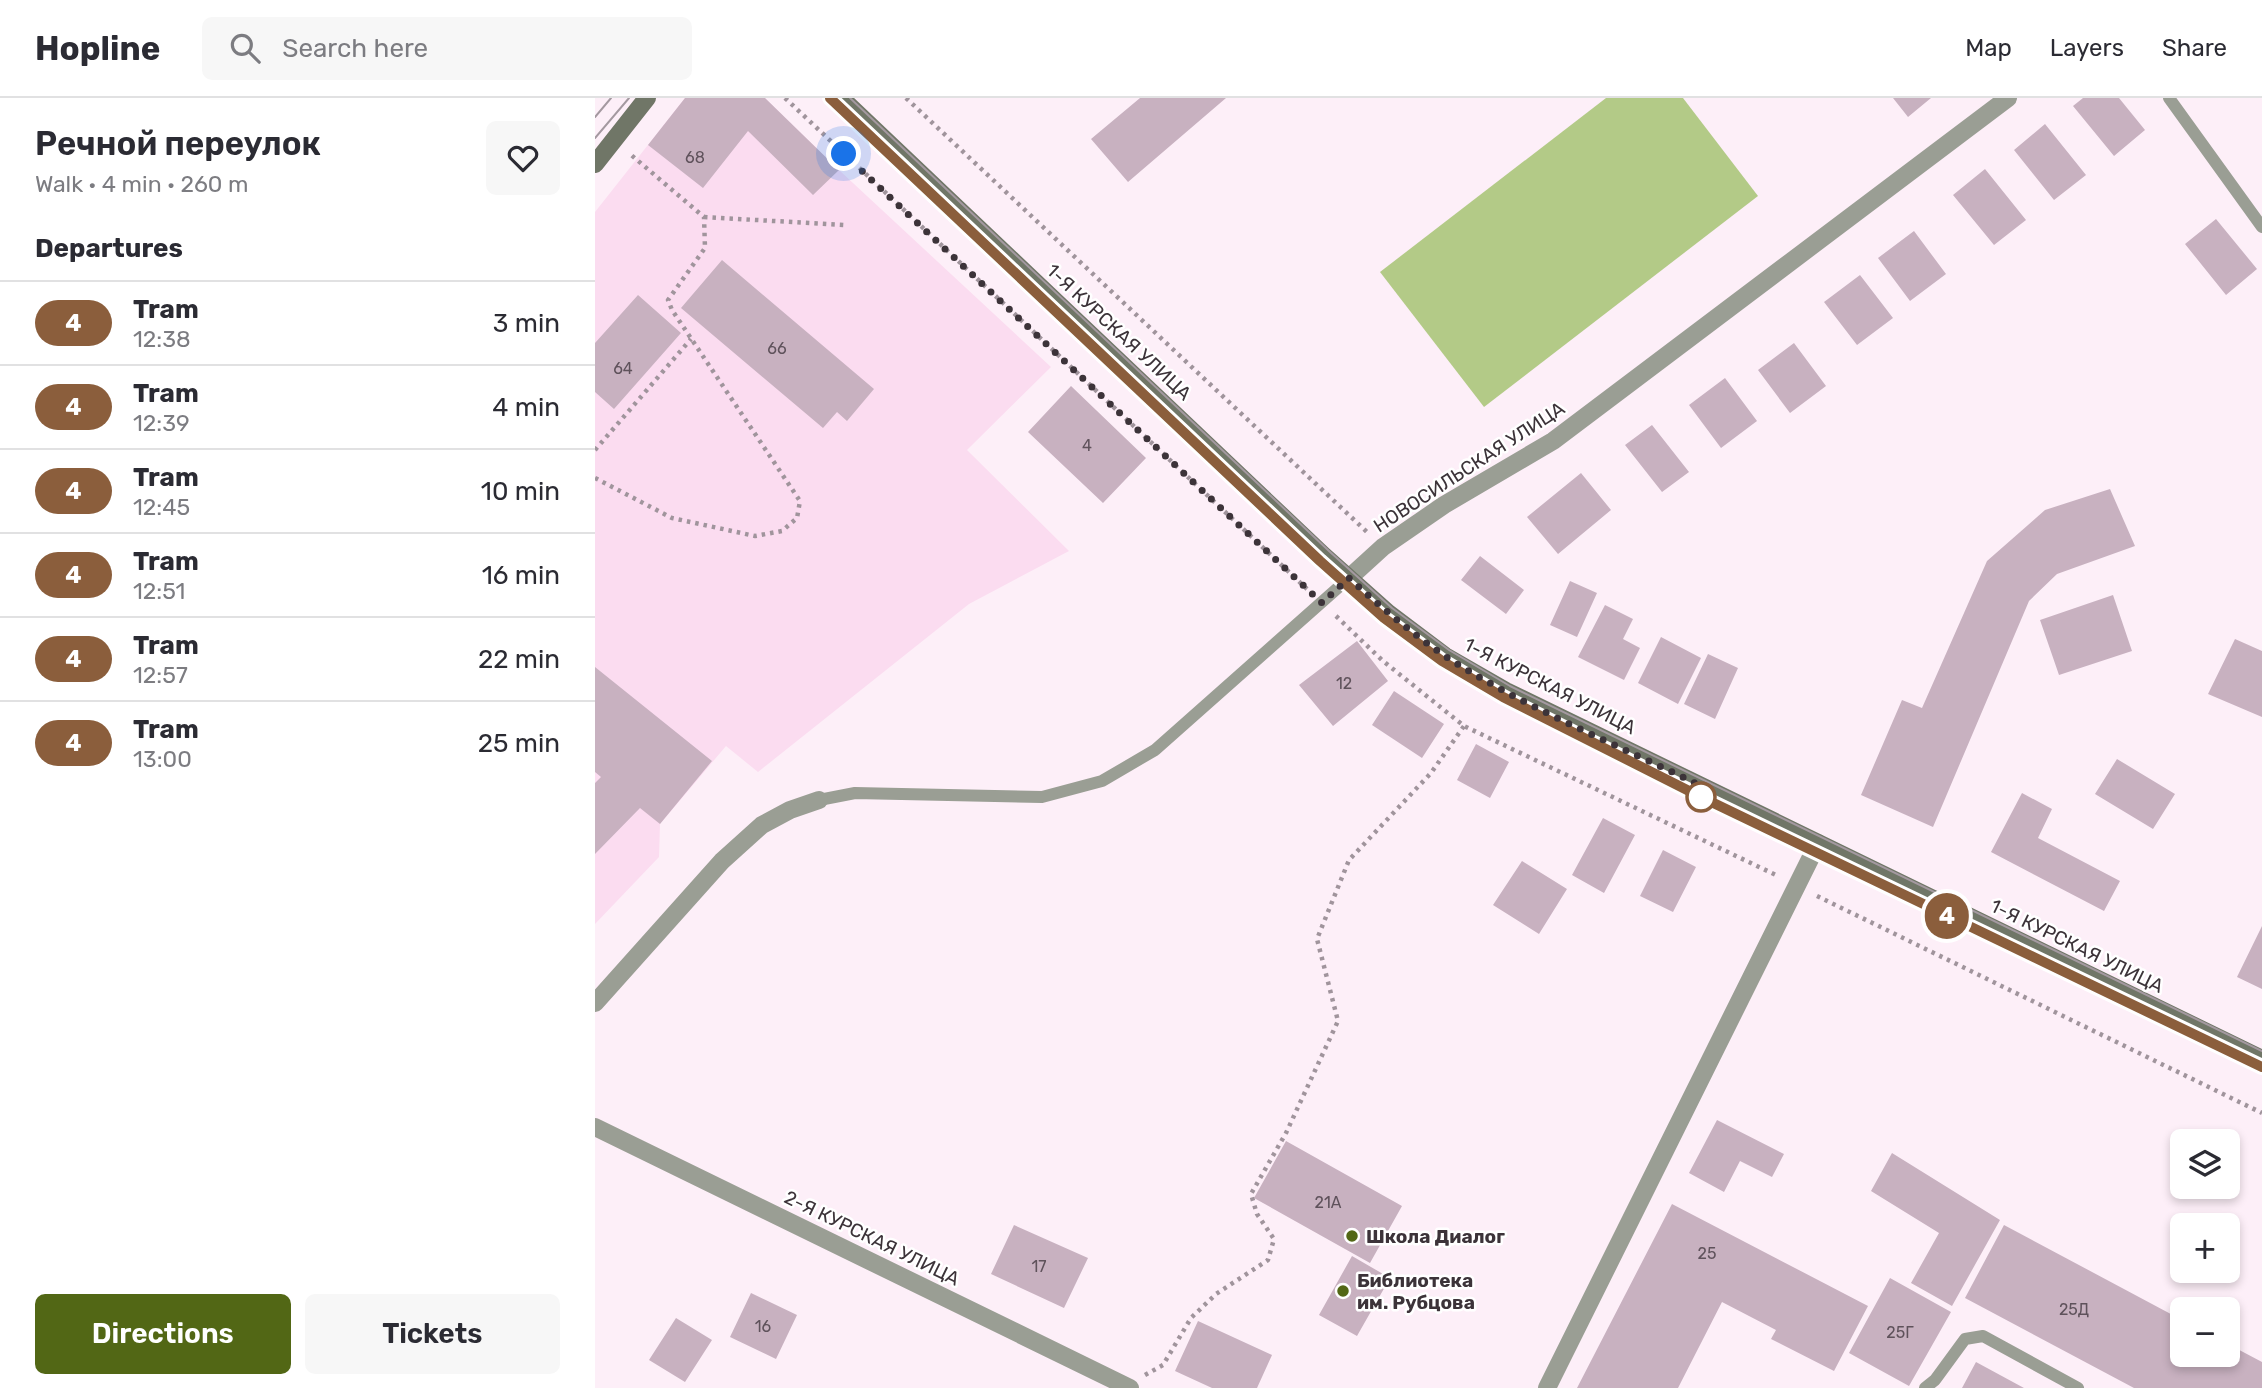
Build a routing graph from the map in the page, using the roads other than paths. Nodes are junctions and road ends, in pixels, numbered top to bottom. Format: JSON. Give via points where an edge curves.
{"nodes":[{"id":1,"x":647,"y":98,"type":"edge"},
{"id":2,"x":841,"y":98,"type":"edge"},
{"id":3,"x":2008,"y":98,"type":"edge"},
{"id":4,"x":2169,"y":98,"type":"edge"},
{"id":5,"x":595,"y":164,"type":"edge"},
{"id":6,"x":2262,"y":227,"type":"edge"},
{"id":7,"x":1349,"y":578,"type":"junction"},
{"id":8,"x":819,"y":800,"type":"joint"},
{"id":9,"x":1818,"y":843,"type":"junction"},
{"id":10,"x":595,"y":1003,"type":"edge"},
{"id":11,"x":2262,"y":1059,"type":"edge"},
{"id":12,"x":595,"y":1126,"type":"edge"},
{"id":13,"x":1128,"y":1387,"type":"edge"},
{"id":14,"x":1547,"y":1388,"type":"edge"},
{"id":15,"x":1925,"y":1388,"type":"edge"},
{"id":16,"x":2078,"y":1388,"type":"edge"}],
"edges":[{"from":1,"to":5,"type":"main road"},
{"from":2,"to":7,"type":"main road","name":"1-Я КУРСКАЯ УЛИЦА"},
{"from":3,"to":7,"type":"street","name":"НОВОСИЛЬСКАЯ УЛИЦА","via":[[1553,441],[1444,505],[1383,547]]},
{"from":4,"to":6,"type":"lane"},
{"from":7,"to":8,"type":"lane","name":"НОВОСИЛЬСКАЯ УЛИЦА","via":[[1155,750],[1102,781],[1042,797],[855,793]]},
{"from":7,"to":9,"type":"main road","name":"1-Я КУРСКАЯ УЛИЦА","via":[[1445,656],[1506,691]]},
{"from":8,"to":10,"type":"street","name":"НОВОСИЛЬСКАЯ УЛИЦА","via":[[762,825],[722,862]]},
{"from":9,"to":11,"type":"main road","name":"1-Я КУРСКАЯ УЛИЦА"},
{"from":9,"to":14,"type":"street"},
{"from":12,"to":13,"type":"street","name":"2-Я КУРСКАЯ УЛИЦА"},
{"from":15,"to":16,"type":"lane","via":[[1965,1339],[1983,1336]]}]}
